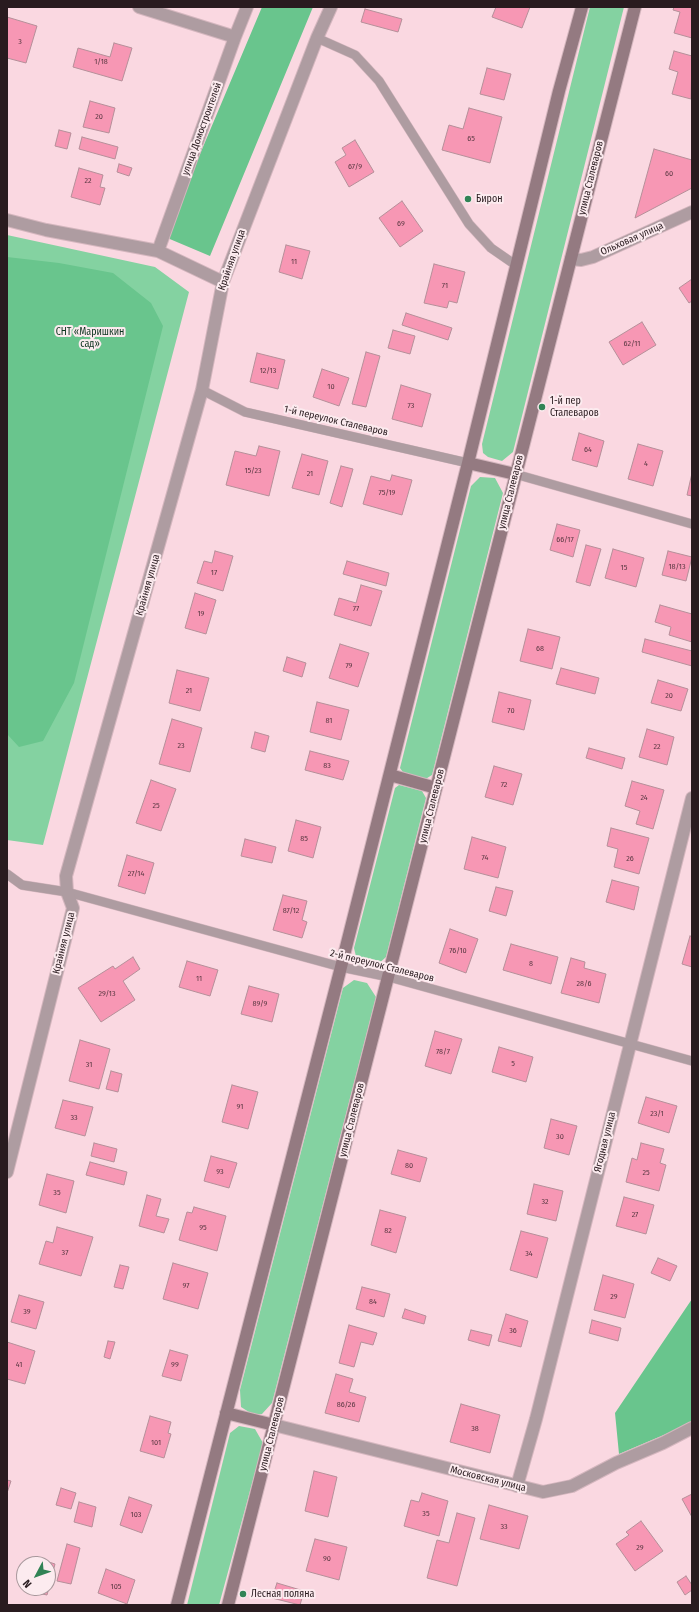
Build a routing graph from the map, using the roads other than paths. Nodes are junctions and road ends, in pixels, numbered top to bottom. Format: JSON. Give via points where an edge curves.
{"nodes":[{"id":1,"x":139,"y":7,"type":"edge"},
{"id":2,"x":247,"y":7,"type":"edge"},
{"id":3,"x":331,"y":7,"type":"edge"},
{"id":4,"x":582,"y":7,"type":"edge"},
{"id":5,"x":635,"y":7,"type":"edge"},
{"id":6,"x":235,"y":37,"type":"junction"},
{"id":7,"x":317,"y":38,"type":"junction"},
{"id":8,"x":692,"y":212,"type":"edge"},
{"id":9,"x":7,"y":220,"type":"edge"},
{"id":10,"x":158,"y":251,"type":"junction"},
{"id":11,"x":571,"y":259,"type":"junction"},
{"id":12,"x":518,"y":266,"type":"junction"},
{"id":13,"x":223,"y":282,"type":"junction"},
{"id":14,"x":202,"y":390,"type":"junction"},
{"id":15,"x":468,"y":463,"type":"junction"},
{"id":16,"x":515,"y":474,"type":"junction"},
{"id":17,"x":692,"y":524,"type":"edge"},
{"id":18,"x":390,"y":776,"type":"junction"},
{"id":19,"x":436,"y":788,"type":"junction"},
{"id":20,"x":692,"y":798,"type":"edge"},
{"id":21,"x":7,"y":874,"type":"edge"},
{"id":22,"x":67,"y":892,"type":"junction"},
{"id":23,"x":341,"y":967,"type":"junction"},
{"id":24,"x":389,"y":977,"type":"junction"},
{"id":25,"x":630,"y":1044,"type":"junction"},
{"id":26,"x":692,"y":1061,"type":"edge"},
{"id":27,"x":7,"y":1172,"type":"edge"},
{"id":28,"x":226,"y":1413,"type":"junction"},
{"id":29,"x":274,"y":1426,"type":"junction"},
{"id":30,"x":692,"y":1428,"type":"edge"},
{"id":31,"x":517,"y":1486,"type":"junction"},
{"id":32,"x":177,"y":1605,"type":"edge"},
{"id":33,"x":228,"y":1605,"type":"edge"}],
"edges":[{"from":1,"to":6,"type":"street"},
{"from":2,"to":6,"type":"street","name":"улица Домостроителей"},
{"from":3,"to":7,"type":"street","name":"Крайняя улица"},
{"from":4,"to":12,"type":"main road","via":[[557,99]]},
{"from":5,"to":11,"type":"main road","name":"улица Сталеваров"},
{"from":6,"to":10,"type":"street","name":"улица Домостроителей"},
{"from":7,"to":12,"type":"lane","via":[[355,55],[379,81],[469,224],[491,248]]},
{"from":7,"to":13,"type":"street","name":"Крайняя улица"},
{"from":8,"to":11,"type":"street","name":"Ольховая улица","via":[[593,257]]},
{"from":9,"to":10,"type":"street"},
{"from":10,"to":13,"type":"street"},
{"from":11,"to":16,"type":"main road","name":"улица Сталеваров"},
{"from":12,"to":15,"type":"main road"},
{"from":13,"to":14,"type":"street","name":"Крайняя улица"},
{"from":14,"to":15,"type":"lane","name":"1-й переулок Сталеваров","via":[[245,412]]},
{"from":14,"to":22,"type":"street","name":"Крайняя улица","via":[[66,876]]},
{"from":15,"to":16,"type":"main road"},
{"from":15,"to":18,"type":"main road"},
{"from":16,"to":17,"type":"lane"},
{"from":16,"to":19,"type":"main road","name":"улица Сталеваров"},
{"from":18,"to":19,"type":"main road"},
{"from":18,"to":23,"type":"main road"},
{"from":19,"to":24,"type":"main road","name":"улица Сталеваров"},
{"from":20,"to":25,"type":"street","name":"Ягодная улица"},
{"from":21,"to":22,"type":"lane","name":"2-й переулок Сталеваров","via":[[22,885]]},
{"from":22,"to":23,"type":"lane","name":"2-й переулок Сталеваров"},
{"from":22,"to":27,"type":"street","name":"Крайняя улица","via":[[73,908]]},
{"from":23,"to":24,"type":"lane","name":"2-й переулок Сталеваров"},
{"from":23,"to":28,"type":"main road"},
{"from":24,"to":25,"type":"lane","name":"2-й переулок Сталеваров"},
{"from":24,"to":29,"type":"main road","name":"улица Сталеваров"},
{"from":25,"to":26,"type":"lane","name":"2-й переулок Сталеваров"},
{"from":25,"to":31,"type":"street","name":"Ягодная улица"},
{"from":28,"to":29,"type":"main road"},
{"from":28,"to":32,"type":"main road"},
{"from":29,"to":31,"type":"street","name":"Московская улица"},
{"from":29,"to":33,"type":"main road","name":"улица Сталеваров"},
{"from":30,"to":31,"type":"street","name":"Московская улица","via":[[572,1486],[543,1492]]}]}
